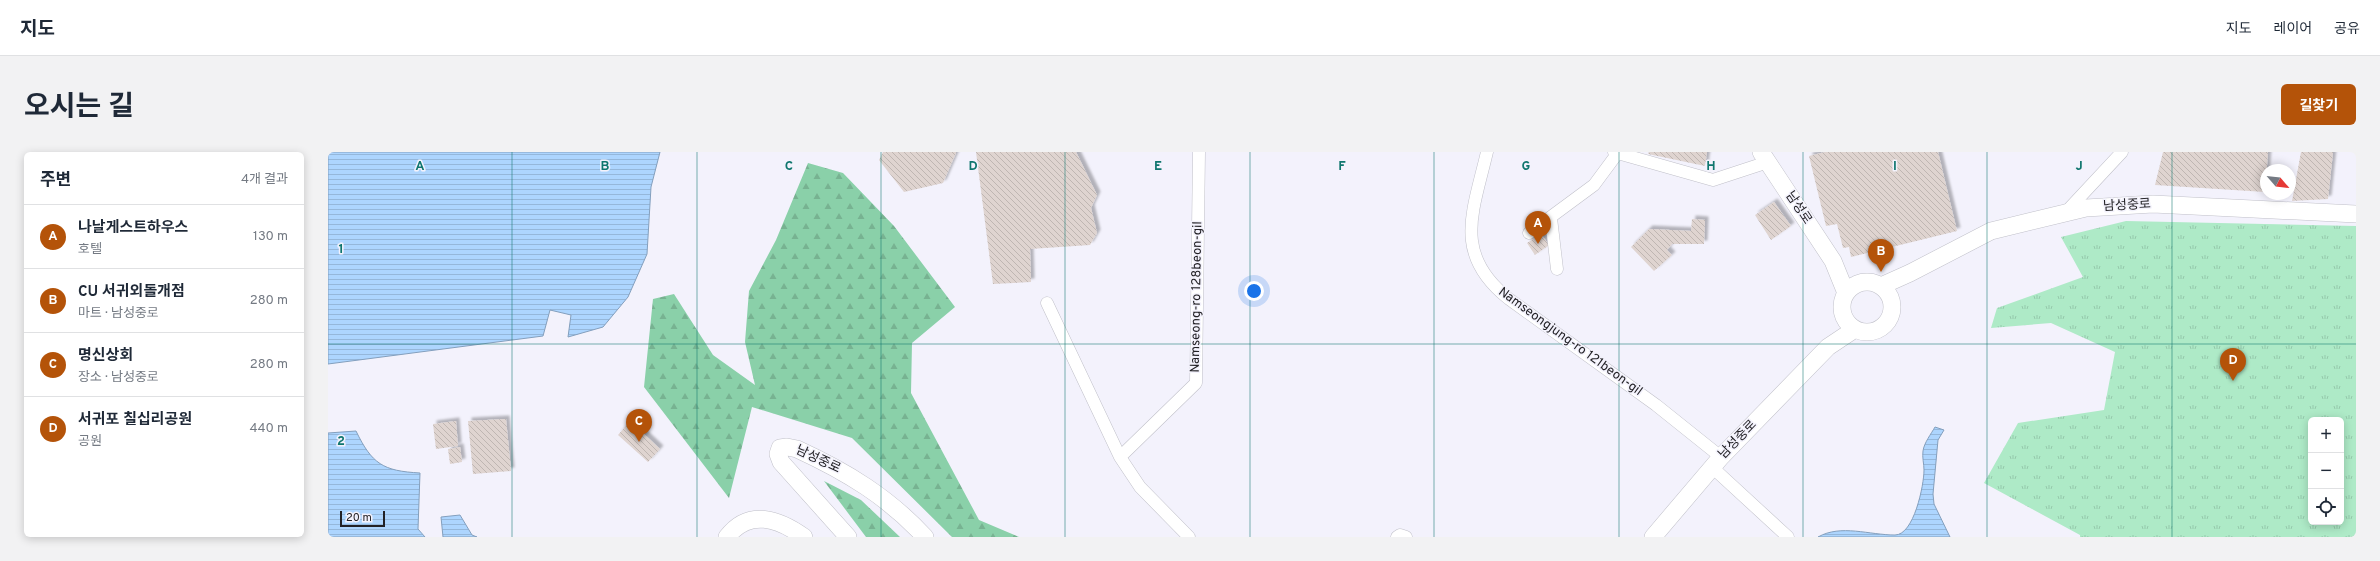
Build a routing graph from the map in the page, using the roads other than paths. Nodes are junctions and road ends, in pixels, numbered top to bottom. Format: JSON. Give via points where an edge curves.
{"nodes":[{"id":1,"x":1199,"y":152,"type":"edge"},
{"id":2,"x":1487,"y":152,"type":"edge"},
{"id":3,"x":2122,"y":152,"type":"edge"},
{"id":4,"x":1616,"y":153,"type":"edge"},
{"id":5,"x":1765,"y":157,"type":"edge"},
{"id":6,"x":2066,"y":212,"type":"junction"},
{"id":7,"x":2356,"y":214,"type":"edge"},
{"id":8,"x":1551,"y":218,"type":"junction"},
{"id":9,"x":1529,"y":233,"type":"dead end"},
{"id":10,"x":1835,"y":264,"type":"junction"},
{"id":11,"x":1557,"y":269,"type":"dead end"},
{"id":12,"x":1859,"y":283,"type":"junction"},
{"id":13,"x":1885,"y":291,"type":"junction"},
{"id":14,"x":1846,"y":293,"type":"junction"},
{"id":15,"x":1047,"y":303,"type":"dead end"},
{"id":16,"x":1850,"y":323,"type":"junction"},
{"id":17,"x":1120,"y":457,"type":"junction"},
{"id":18,"x":1717,"y":463,"type":"junction"},
{"id":19,"x":727,"y":537,"type":"edge"},
{"id":20,"x":804,"y":537,"type":"edge"},
{"id":21,"x":848,"y":537,"type":"edge"},
{"id":22,"x":925,"y":537,"type":"edge"},
{"id":23,"x":1188,"y":537,"type":"edge"},
{"id":24,"x":1397,"y":537,"type":"edge"},
{"id":25,"x":1406,"y":537,"type":"edge"},
{"id":26,"x":1653,"y":537,"type":"edge"},
{"id":27,"x":1788,"y":537,"type":"edge"}],
"edges":[{"from":1,"to":17,"type":"street","name":"Namseong-ro 128beon-gil","via":[[1196,383]]},
{"from":2,"to":18,"type":"street","name":"Namseongjung-ro 121beon-gil","via":[[1471,221],[1470,239],[1477,263],[1485,276],[1509,299],[1656,405]]},
{"from":3,"to":6,"type":"street"},
{"from":4,"to":5,"type":"street","via":[[1713,180]]},
{"from":4,"to":8,"type":"street","via":[[1594,185]]},
{"from":5,"to":10,"type":"street","name":"남성로"},
{"from":6,"to":7,"type":"street","name":"남성중로","via":[[2086,208],[2154,204]]},
{"from":6,"to":13,"type":"street","name":"남성중로","via":[[1991,231],[1910,274]]},
{"from":8,"to":9,"type":"street"},
{"from":8,"to":11,"type":"street"},
{"from":10,"to":12,"type":"street","name":"남성로"},
{"from":10,"to":14,"type":"street","name":"남성로"},
{"from":12,"to":13,"type":"street","via":[[1867,282]]},
{"from":12,"to":14,"type":"street"},
{"from":13,"to":16,"type":"street","via":[[1891,312],[1883,326],[1869,332]]},
{"from":14,"to":16,"type":"street","via":[[1842,306]]},
{"from":15,"to":17,"type":"street"},
{"from":16,"to":18,"type":"street","name":"남성중로"},
{"from":17,"to":23,"type":"street","via":[[1140,487]]},
{"from":18,"to":26,"type":"street","name":"남성중로"},
{"from":18,"to":27,"type":"street","name":"Namseongjung-ro 121beon-gil"},
{"from":19,"to":20,"type":"street","via":[[745,522],[761,518],[783,524]]},
{"from":21,"to":22,"type":"street","name":"남성중로","via":[[781,462],[778,454],[780,448],[787,446],[798,449],[868,486]]},
{"from":24,"to":25,"type":"street","via":[[1400,534]]}]}
